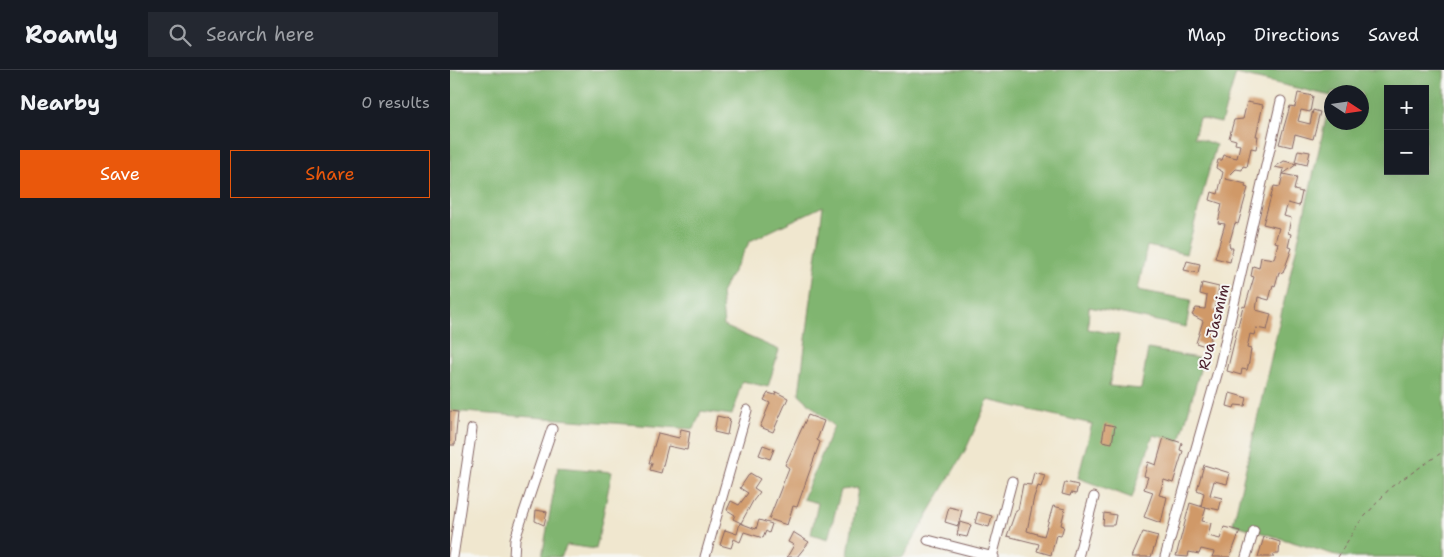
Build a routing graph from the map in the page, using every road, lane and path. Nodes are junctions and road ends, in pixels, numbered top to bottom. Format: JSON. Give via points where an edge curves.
{"nodes":[{"id":1,"x":1281,"y":101,"type":"dead end"},
{"id":2,"x":747,"y":410,"type":"dead end"},
{"id":3,"x":472,"y":429,"type":"dead end"},
{"id":4,"x":552,"y":429,"type":"dead end"},
{"id":5,"x":1444,"y":451,"type":"edge"},
{"id":6,"x":1012,"y":481,"type":"dead end"},
{"id":7,"x":1094,"y":497,"type":"dead end"},
{"id":8,"x":1254,"y":531,"type":"dead end"},
{"id":9,"x":928,"y":540,"type":"dead end"},
{"id":10,"x":453,"y":557,"type":"edge"},
{"id":11,"x":514,"y":557,"type":"edge"},
{"id":12,"x":705,"y":557,"type":"edge"},
{"id":13,"x":993,"y":557,"type":"edge"},
{"id":14,"x":1078,"y":557,"type":"edge"},
{"id":15,"x":1165,"y":557,"type":"edge"},
{"id":16,"x":1246,"y":557,"type":"edge"},
{"id":17,"x":1338,"y":557,"type":"edge"}],
"edges":[{"from":1,"to":15,"type":"street","name":"Rua Jasmim","via":[[1220,364]]},
{"from":2,"to":12,"type":"street"},
{"from":3,"to":10,"type":"street"},
{"from":4,"to":11,"type":"street","via":[[515,539]]},
{"from":5,"to":17,"type":"path","via":[[1391,487],[1358,524]]},
{"from":6,"to":13,"type":"street"},
{"from":7,"to":14,"type":"street"},
{"from":8,"to":16,"type":"street"},
{"from":9,"to":13,"type":"street"}]}
